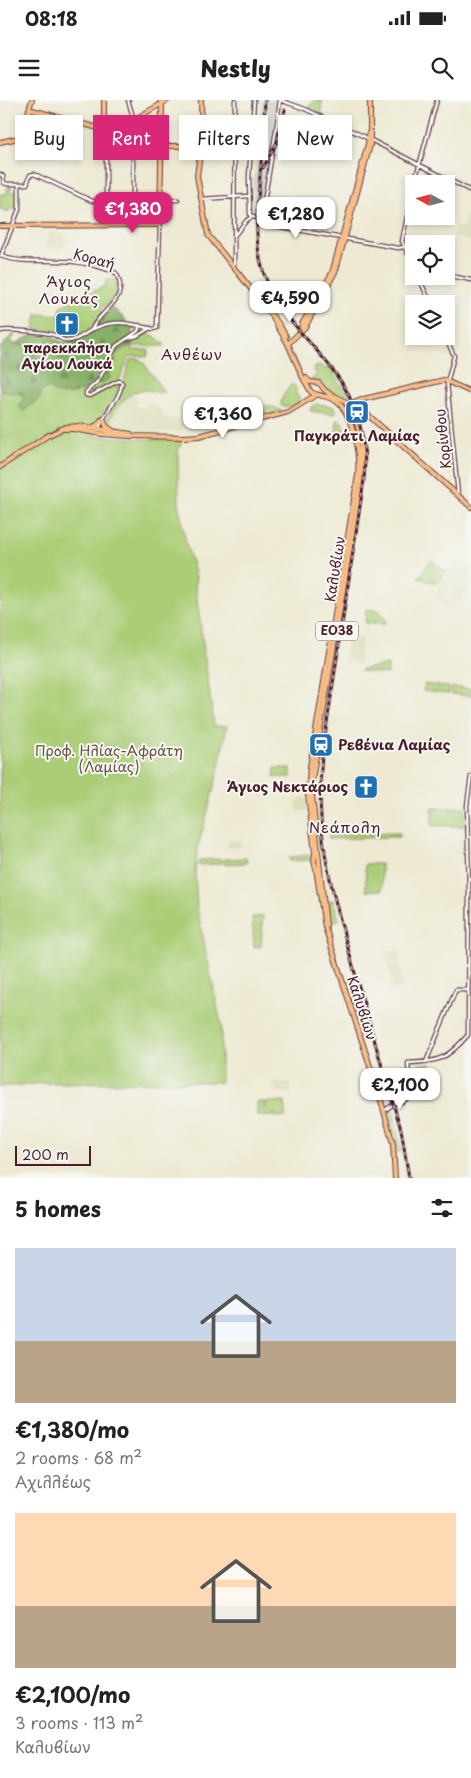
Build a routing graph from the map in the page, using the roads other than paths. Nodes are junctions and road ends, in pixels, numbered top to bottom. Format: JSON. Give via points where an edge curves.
{"nodes":[{"id":1,"x":32,"y":100,"type":"edge"},
{"id":2,"x":104,"y":100,"type":"edge"},
{"id":3,"x":128,"y":100,"type":"edge"},
{"id":4,"x":168,"y":100,"type":"edge"},
{"id":5,"x":201,"y":100,"type":"edge"},
{"id":6,"x":235,"y":100,"type":"edge"},
{"id":7,"x":254,"y":100,"type":"edge"},
{"id":8,"x":280,"y":100,"type":"edge"},
{"id":9,"x":369,"y":100,"type":"edge"},
{"id":10,"x":437,"y":100,"type":"edge"},
{"id":11,"x":161,"y":102,"type":"edge"},
{"id":12,"x":29,"y":109,"type":"junction"},
{"id":13,"x":104,"y":115,"type":"edge"},
{"id":14,"x":132,"y":115,"type":"edge"},
{"id":15,"x":141,"y":115,"type":"edge"},
{"id":16,"x":161,"y":115,"type":"edge"},
{"id":17,"x":201,"y":115,"type":"edge"},
{"id":18,"x":235,"y":115,"type":"edge"},
{"id":19,"x":253,"y":115,"type":"edge"},
{"id":20,"x":93,"y":127,"type":"edge"},
{"id":21,"x":370,"y":139,"type":"junction"},
{"id":22,"x":0,"y":142,"type":"edge"},
{"id":23,"x":106,"y":160,"type":"edge"},
{"id":24,"x":134,"y":160,"type":"edge"},
{"id":25,"x":161,"y":160,"type":"edge"},
{"id":26,"x":198,"y":160,"type":"edge"},
{"id":27,"x":235,"y":160,"type":"edge"},
{"id":28,"x":251,"y":160,"type":"edge"},
{"id":29,"x":419,"y":164,"type":"junction"},
{"id":30,"x":1,"y":175,"type":"edge"},
{"id":31,"x":416,"y":175,"type":"edge"},
{"id":32,"x":19,"y":184,"type":"junction"},
{"id":33,"x":471,"y":191,"type":"edge"},
{"id":34,"x":106,"y":196,"type":"junction"},
{"id":35,"x":250,"y":196,"type":"junction"},
{"id":36,"x":234,"y":197,"type":"junction"},
{"id":37,"x":201,"y":199,"type":"junction"},
{"id":38,"x":160,"y":200,"type":"junction"},
{"id":39,"x":178,"y":200,"type":"dead end"},
{"id":40,"x":134,"y":202,"type":"junction"},
{"id":41,"x":252,"y":217,"type":"junction"},
{"id":42,"x":260,"y":222,"type":"junction"},
{"id":43,"x":133,"y":225,"type":"junction"},
{"id":44,"x":160,"y":225,"type":"junction"},
{"id":45,"x":405,"y":225,"type":"edge"},
{"id":46,"x":0,"y":226,"type":"edge"},
{"id":47,"x":12,"y":226,"type":"junction"},
{"id":48,"x":234,"y":237,"type":"junction"},
{"id":49,"x":343,"y":238,"type":"junction"},
{"id":50,"x":404,"y":246,"type":"joint"},
{"id":51,"x":1,"y":256,"type":"edge"},
{"id":52,"x":234,"y":270,"type":"junction"},
{"id":53,"x":455,"y":277,"type":"edge"},
{"id":54,"x":471,"y":280,"type":"edge"},
{"id":55,"x":140,"y":325,"type":"junction"},
{"id":56,"x":150,"y":328,"type":"junction"},
{"id":57,"x":92,"y":330,"type":"junction"},
{"id":58,"x":0,"y":331,"type":"edge"},
{"id":59,"x":141,"y":332,"type":"junction"},
{"id":60,"x":125,"y":340,"type":"junction"},
{"id":61,"x":289,"y":343,"type":"junction"},
{"id":62,"x":449,"y":345,"type":"edge"},
{"id":63,"x":301,"y":372,"type":"junction"},
{"id":64,"x":447,"y":381,"type":"junction"},
{"id":65,"x":314,"y":383,"type":"junction"},
{"id":66,"x":322,"y":386,"type":"junction"},
{"id":67,"x":310,"y":389,"type":"junction"},
{"id":68,"x":471,"y":392,"type":"edge"},
{"id":69,"x":317,"y":394,"type":"junction"},
{"id":70,"x":302,"y":403,"type":"junction"},
{"id":71,"x":352,"y":403,"type":"junction"},
{"id":72,"x":340,"y":404,"type":"junction"},
{"id":73,"x":366,"y":412,"type":"junction"},
{"id":74,"x":361,"y":416,"type":"dead end"},
{"id":75,"x":103,"y":420,"type":"junction"},
{"id":76,"x":90,"y":428,"type":"junction"},
{"id":77,"x":60,"y":429,"type":"junction"},
{"id":78,"x":116,"y":431,"type":"junction"},
{"id":79,"x":101,"y":432,"type":"junction"},
{"id":80,"x":135,"y":435,"type":"junction"},
{"id":81,"x":0,"y":467,"type":"edge"},
{"id":82,"x":458,"y":496,"type":"junction"},
{"id":83,"x":471,"y":507,"type":"edge"},
{"id":84,"x":471,"y":776,"type":"edge"},
{"id":85,"x":314,"y":860,"type":"junction"},
{"id":86,"x":320,"y":860,"type":"junction"},
{"id":87,"x":327,"y":932,"type":"junction"},
{"id":88,"x":467,"y":990,"type":"junction"},
{"id":89,"x":426,"y":1062,"type":"junction"},
{"id":90,"x":384,"y":1111,"type":"junction"},
{"id":91,"x":395,"y":1178,"type":"edge"}],
"edges":[{"from":1,"to":12,"type":"main road"},
{"from":2,"to":13,"type":"main road"},
{"from":3,"to":14,"type":"street"},
{"from":4,"to":11,"type":"main road"},
{"from":5,"to":17,"type":"main road"},
{"from":6,"to":18,"type":"street"},
{"from":7,"to":19,"type":"street"},
{"from":8,"to":21,"type":"street","via":[[305,108]]},
{"from":8,"to":42,"type":"street"},
{"from":9,"to":21,"type":"main road"},
{"from":10,"to":29,"type":"street"},
{"from":11,"to":15,"type":"main road"},
{"from":11,"to":16,"type":"main road"},
{"from":12,"to":20,"type":"main road"},
{"from":12,"to":22,"type":"main road","via":[[18,139]]},
{"from":21,"to":29,"type":"street"},
{"from":21,"to":49,"type":"main road"},
{"from":23,"to":34,"type":"street"},
{"from":24,"to":40,"type":"street"},
{"from":25,"to":38,"type":"main road"},
{"from":26,"to":37,"type":"main road","via":[[196,176]]},
{"from":27,"to":36,"type":"street"},
{"from":28,"to":35,"type":"street"},
{"from":29,"to":31,"type":"street"},
{"from":29,"to":33,"type":"street"},
{"from":30,"to":32,"type":"street","via":[[5,184]]},
{"from":32,"to":34,"type":"street","via":[[27,184],[30,175],[34,175],[92,201]]},
{"from":32,"to":47,"type":"street","via":[[19,209]]},
{"from":34,"to":40,"type":"street","via":[[116,203]]},
{"from":35,"to":36,"type":"street"},
{"from":35,"to":41,"type":"street"},
{"from":36,"to":37,"type":"street"},
{"from":36,"to":48,"type":"street"},
{"from":37,"to":52,"type":"main road","via":[[209,239]]},
{"from":38,"to":39,"type":"street"},
{"from":38,"to":40,"type":"street"},
{"from":38,"to":44,"type":"main road"},
{"from":40,"to":43,"type":"street"},
{"from":41,"to":42,"type":"street"},
{"from":41,"to":48,"type":"street"},
{"from":42,"to":49,"type":"street"},
{"from":43,"to":44,"type":"main road"},
{"from":43,"to":47,"type":"main road"},
{"from":44,"to":56,"type":"street","via":[[158,325]]},
{"from":45,"to":50,"type":"street"},
{"from":46,"to":47,"type":"main road"},
{"from":47,"to":51,"type":"street"},
{"from":48,"to":52,"type":"street"},
{"from":49,"to":50,"type":"street","via":[[398,248]]},
{"from":49,"to":61,"type":"main road","via":[[332,279],[305,327]]},
{"from":51,"to":57,"type":"street","name":"Κοραή","via":[[67,261],[116,273],[119,296]]},
{"from":52,"to":61,"type":"main road"},
{"from":53,"to":54,"type":"street"},
{"from":55,"to":56,"type":"street"},
{"from":55,"to":57,"type":"street","via":[[118,322]]},
{"from":55,"to":59,"type":"street"},
{"from":55,"to":60,"type":"street"},
{"from":56,"to":59,"type":"street"},
{"from":57,"to":58,"type":"street","via":[[68,341],[45,332]]},
{"from":59,"to":60,"type":"street"},
{"from":60,"to":75,"type":"street","via":[[114,348],[96,384],[86,393],[90,396],[121,382],[121,388]]},
{"from":61,"to":63,"type":"main road"},
{"from":62,"to":64,"type":"street","via":[[454,356]]},
{"from":63,"to":65,"type":"main road"},
{"from":63,"to":67,"type":"main road"},
{"from":64,"to":68,"type":"main road"},
{"from":64,"to":71,"type":"main road"},
{"from":64,"to":82,"type":"street","name":"Κορίνθου"},
{"from":65,"to":66,"type":"main road"},
{"from":65,"to":67,"type":"main road"},
{"from":66,"to":69,"type":"main road"},
{"from":66,"to":71,"type":"main road"},
{"from":67,"to":69,"type":"main road"},
{"from":67,"to":70,"type":"main road"},
{"from":69,"to":70,"type":"main road"},
{"from":69,"to":72,"type":"main road"},
{"from":70,"to":80,"type":"main road","via":[[282,414],[199,436]]},
{"from":71,"to":72,"type":"main road"},
{"from":71,"to":73,"type":"main road"},
{"from":71,"to":86,"type":"main road","name":"Καλυβίων","number":"ΕΟ38","via":[[362,469],[311,786]]},
{"from":72,"to":85,"type":"main road","name":"Καλυβίων","number":"ΕΟ38","via":[[348,418],[359,466],[308,783]]},
{"from":73,"to":74,"type":"main road"},
{"from":73,"to":82,"type":"main road"},
{"from":75,"to":76,"type":"main road"},
{"from":75,"to":78,"type":"main road","via":[[108,428]]},
{"from":75,"to":79,"type":"street"},
{"from":76,"to":77,"type":"main road","via":[[72,426]]},
{"from":76,"to":79,"type":"main road"},
{"from":77,"to":79,"type":"main road"},
{"from":77,"to":81,"type":"main road"},
{"from":78,"to":79,"type":"main road"},
{"from":78,"to":80,"type":"main road"},
{"from":79,"to":80,"type":"main road"},
{"from":82,"to":83,"type":"main road"},
{"from":84,"to":88,"type":"street","via":[[467,802]]},
{"from":85,"to":86,"type":"main road","via":[[318,863]]},
{"from":85,"to":87,"type":"main road","name":"Καλυβίων","number":"ΕΟ38"},
{"from":86,"to":87,"type":"main road","name":"Καλυβίων","number":"ΕΟ38"},
{"from":87,"to":90,"type":"main road","name":"Καλυβίων","number":"ΕΟ38"},
{"from":88,"to":89,"type":"street","via":[[456,990]]},
{"from":88,"to":89,"type":"street","via":[[468,1036],[452,1052]]},
{"from":89,"to":90,"type":"street","via":[[408,1063],[410,1092]]},
{"from":90,"to":91,"type":"main road","name":"Καλυβίων","number":"ΕΟ38","via":[[394,1147]]}]}
